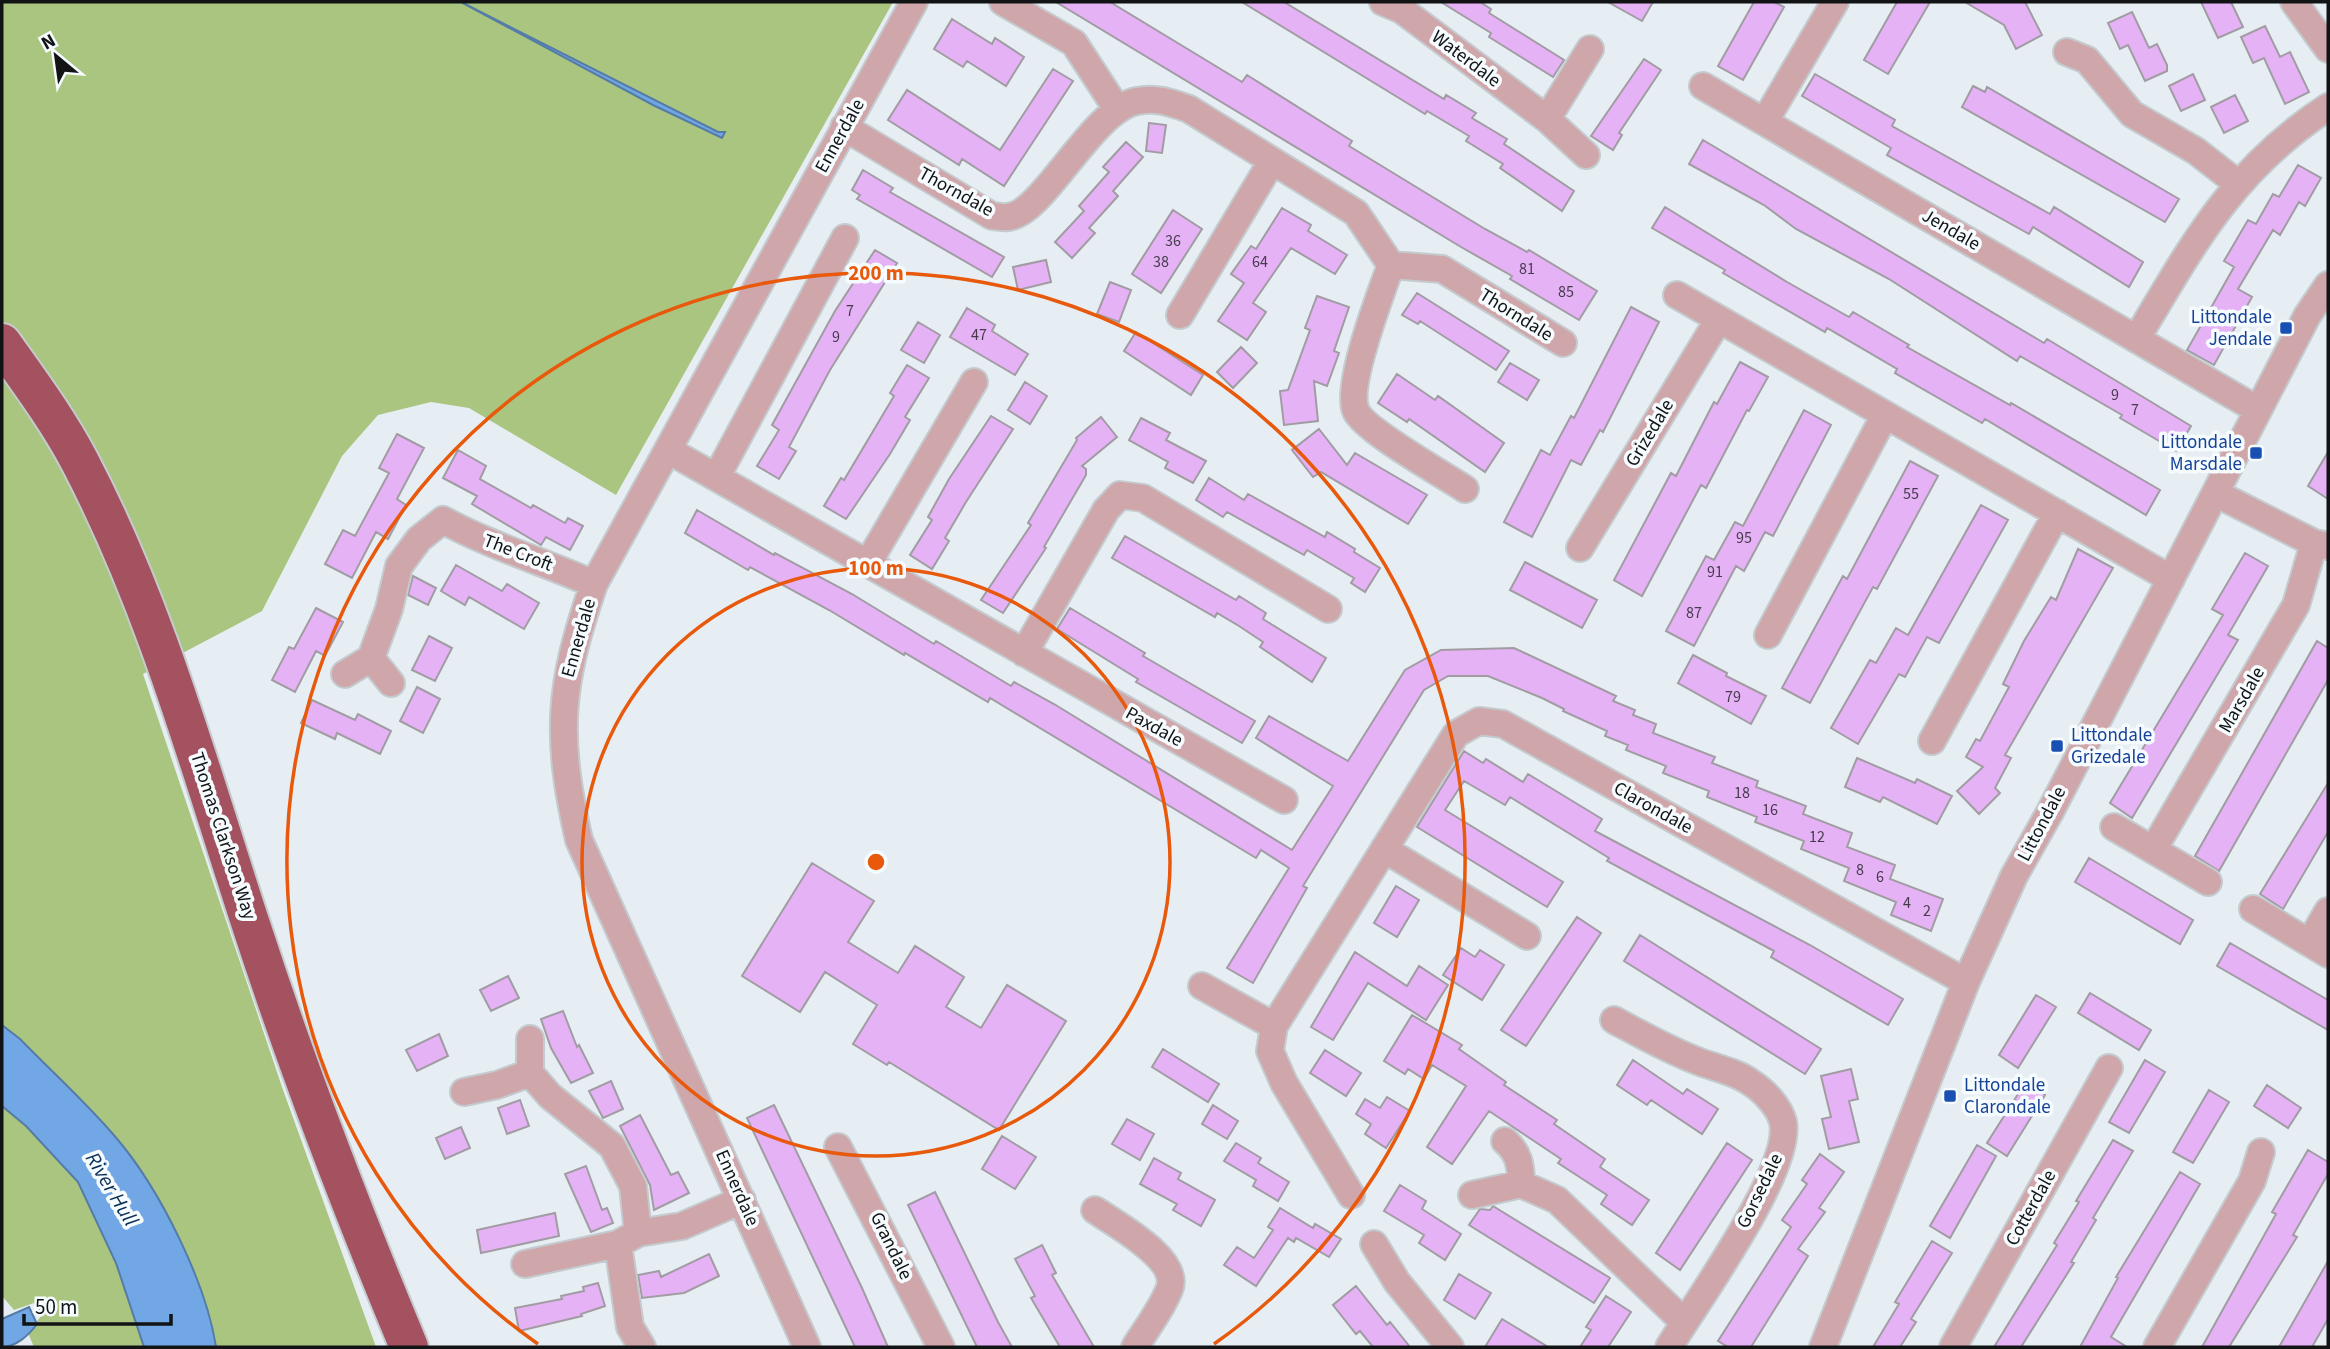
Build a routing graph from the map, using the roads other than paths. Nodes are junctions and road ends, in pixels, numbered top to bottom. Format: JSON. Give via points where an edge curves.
{"nodes":[{"id":1,"x":914,"y":2,"type":"edge"},
{"id":2,"x":1003,"y":2,"type":"edge"},
{"id":3,"x":1383,"y":2,"type":"edge"},
{"id":4,"x":1835,"y":2,"type":"edge"},
{"id":5,"x":2294,"y":2,"type":"edge"},
{"id":6,"x":1590,"y":49,"type":"dead end"},
{"id":7,"x":2328,"y":50,"type":"edge"},
{"id":8,"x":2067,"y":52,"type":"dead end"},
{"id":9,"x":1703,"y":86,"type":"dead end"},
{"id":10,"x":2328,"y":107,"type":"edge"},
{"id":11,"x":1117,"y":109,"type":"junction"},
{"id":12,"x":1547,"y":119,"type":"junction"},
{"id":13,"x":1765,"y":121,"type":"junction"},
{"id":14,"x":844,"y":127,"type":"junction"},
{"id":15,"x":1586,"y":155,"type":"dead end"},
{"id":16,"x":1272,"y":161,"type":"junction"},
{"id":17,"x":2237,"y":183,"type":"junction"},
{"id":18,"x":845,"y":238,"type":"dead end"},
{"id":19,"x":1391,"y":265,"type":"junction"},
{"id":20,"x":1677,"y":295,"type":"dead end"},
{"id":21,"x":2325,"y":296,"type":"edge"},
{"id":22,"x":1180,"y":315,"type":"dead end"},
{"id":23,"x":1719,"y":318,"type":"junction"},
{"id":24,"x":2137,"y":338,"type":"junction"},
{"id":25,"x":2,"y":343,"type":"edge"},
{"id":26,"x":1563,"y":343,"type":"dead end"},
{"id":27,"x":973,"y":381,"type":"dead end"},
{"id":28,"x":2258,"y":410,"type":"junction"},
{"id":29,"x":1885,"y":415,"type":"junction"},
{"id":30,"x":668,"y":450,"type":"junction"},
{"id":31,"x":717,"y":476,"type":"junction"},
{"id":32,"x":1465,"y":489,"type":"dead end"},
{"id":33,"x":2217,"y":494,"type":"junction"},
{"id":34,"x":2057,"y":513,"type":"junction"},
{"id":35,"x":2321,"y":545,"type":"edge"},
{"id":36,"x":1580,"y":548,"type":"dead end"},
{"id":37,"x":869,"y":563,"type":"junction"},
{"id":38,"x":2171,"y":579,"type":"junction"},
{"id":39,"x":594,"y":584,"type":"junction"},
{"id":40,"x":1329,"y":608,"type":"dead end"},
{"id":41,"x":1768,"y":635,"type":"dead end"},
{"id":42,"x":1024,"y":653,"type":"junction"},
{"id":43,"x":371,"y":657,"type":"junction"},
{"id":44,"x":345,"y":674,"type":"dead end"},
{"id":45,"x":391,"y":683,"type":"dead end"},
{"id":46,"x":1932,"y":741,"type":"dead end"},
{"id":47,"x":1284,"y":800,"type":"dead end"},
{"id":48,"x":2114,"y":827,"type":"dead end"},
{"id":49,"x":1384,"y":849,"type":"junction"},
{"id":50,"x":2153,"y":850,"type":"junction"},
{"id":51,"x":2208,"y":882,"type":"dead end"},
{"id":52,"x":2253,"y":909,"type":"dead end"},
{"id":53,"x":2328,"y":911,"type":"edge"},
{"id":54,"x":1527,"y":936,"type":"dead end"},
{"id":55,"x":2319,"y":948,"type":"edge"},
{"id":56,"x":1966,"y":982,"type":"junction"},
{"id":57,"x":1202,"y":986,"type":"dead end"},
{"id":58,"x":1614,"y":1020,"type":"dead end"},
{"id":59,"x":1274,"y":1026,"type":"junction"},
{"id":60,"x":530,"y":1039,"type":"dead end"},
{"id":61,"x":2109,"y":1068,"type":"dead end"},
{"id":62,"x":530,"y":1073,"type":"junction"},
{"id":63,"x":464,"y":1092,"type":"dead end"},
{"id":64,"x":1505,"y":1141,"type":"dead end"},
{"id":65,"x":838,"y":1146,"type":"dead end"},
{"id":66,"x":2261,"y":1152,"type":"dead end"},
{"id":67,"x":1521,"y":1184,"type":"junction"},
{"id":68,"x":1350,"y":1195,"type":"dead end"},
{"id":69,"x":1472,"y":1195,"type":"dead end"},
{"id":70,"x":742,"y":1200,"type":"junction"},
{"id":71,"x":1096,"y":1210,"type":"dead end"},
{"id":72,"x":628,"y":1238,"type":"junction"},
{"id":73,"x":1374,"y":1244,"type":"dead end"},
{"id":74,"x":525,"y":1264,"type":"dead end"},
{"id":75,"x":1684,"y":1322,"type":"junction"},
{"id":76,"x":409,"y":1347,"type":"edge"},
{"id":77,"x":642,"y":1347,"type":"edge"},
{"id":78,"x":807,"y":1347,"type":"edge"},
{"id":79,"x":942,"y":1347,"type":"edge"},
{"id":80,"x":1135,"y":1347,"type":"edge"},
{"id":81,"x":1450,"y":1347,"type":"edge"},
{"id":82,"x":1669,"y":1347,"type":"edge"},
{"id":83,"x":1823,"y":1347,"type":"edge"},
{"id":84,"x":1953,"y":1347,"type":"edge"},
{"id":85,"x":2157,"y":1347,"type":"edge"}],
"edges":[{"from":1,"to":14,"type":"street","name":"Ennerdale"},
{"from":2,"to":11,"type":"street","via":[[1074,43]]},
{"from":3,"to":12,"type":"street","name":"Waterdale","via":[[1402,10]]},
{"from":4,"to":13,"type":"street"},
{"from":5,"to":7,"type":"street"},
{"from":6,"to":12,"type":"street"},
{"from":8,"to":17,"type":"street","via":[[2087,60],[2132,114],[2196,151]]},
{"from":9,"to":13,"type":"street","name":"Jendale"},
{"from":10,"to":17,"type":"street","via":[[2296,128]]},
{"from":11,"to":14,"type":"street","name":"Thorndale","via":[[1047,188],[1009,218],[992,216]]},
{"from":11,"to":16,"type":"street","via":[[1137,101],[1163,99],[1189,109]]},
{"from":12,"to":15,"type":"street","name":"Waterdale"},
{"from":13,"to":24,"type":"street","name":"Jendale"},
{"from":14,"to":30,"type":"street","name":"Ennerdale"},
{"from":16,"to":19,"type":"street","via":[[1356,213]]},
{"from":16,"to":22,"type":"street"},
{"from":17,"to":24,"type":"street","via":[[2195,239]]},
{"from":18,"to":31,"type":"street"},
{"from":19,"to":26,"type":"street","name":"Thorndale","via":[[1442,269]]},
{"from":19,"to":32,"type":"street","via":[[1354,384],[1356,411],[1375,431]]},
{"from":20,"to":23,"type":"street"},
{"from":21,"to":28,"type":"street","name":"Littondale"},
{"from":23,"to":29,"type":"street"},
{"from":23,"to":36,"type":"street","name":"Grizedale"},
{"from":24,"to":28,"type":"street","name":"Jendale"},
{"from":25,"to":76,"type":"highway","name":"Thomas Clarkson Way","via":[[79,460],[137,588],[169,671],[261,956]]},
{"from":27,"to":37,"type":"street"},
{"from":28,"to":33,"type":"street","name":"Littondale"},
{"from":29,"to":34,"type":"street"},
{"from":29,"to":41,"type":"street"},
{"from":30,"to":31,"type":"street","name":"Paxdale"},
{"from":30,"to":39,"type":"street","name":"Ennerdale"},
{"from":31,"to":37,"type":"street","name":"Paxdale"},
{"from":33,"to":35,"type":"street","name":"Marsdale"},
{"from":33,"to":38,"type":"street","name":"Littondale"},
{"from":34,"to":38,"type":"street"},
{"from":34,"to":46,"type":"street"},
{"from":35,"to":50,"type":"street","name":"Marsdale","via":[[2296,605]]},
{"from":37,"to":42,"type":"street","name":"Paxdale"},
{"from":38,"to":56,"type":"street","name":"Littondale","via":[[2014,876]]},
{"from":39,"to":43,"type":"street","name":"The Croft","via":[[472,536],[436,510],[399,566]]},
{"from":39,"to":70,"type":"street","name":"Ennerdale","via":[[564,691],[567,787],[579,840]]},
{"from":40,"to":42,"type":"street","via":[[1120,485]]},
{"from":42,"to":47,"type":"street","name":"Paxdale"},
{"from":43,"to":44,"type":"street"},
{"from":43,"to":45,"type":"street"},
{"from":48,"to":50,"type":"street"},
{"from":49,"to":54,"type":"street"},
{"from":49,"to":56,"type":"street","name":"Clarondale","via":[[1455,734],[1479,721],[1503,724]]},
{"from":49,"to":59,"type":"street","name":"Clarondale"},
{"from":50,"to":51,"type":"street"},
{"from":52,"to":55,"type":"street"},
{"from":53,"to":55,"type":"street"},
{"from":56,"to":83,"type":"street","name":"Littondale"},
{"from":57,"to":59,"type":"street"},
{"from":58,"to":75,"type":"street","name":"Gorsedale","via":[[1686,1056],[1749,1080],[1771,1100],[1783,1122],[1781,1153],[1713,1281]]},
{"from":59,"to":68,"type":"street","via":[[1270,1051],[1284,1083]]},
{"from":60,"to":62,"type":"street"},
{"from":61,"to":84,"type":"street","name":"Cotterdale"},
{"from":62,"to":63,"type":"street"},
{"from":62,"to":72,"type":"street","via":[[550,1096],[612,1146],[633,1186]]},
{"from":64,"to":67,"type":"street","via":[[1516,1150]]},
{"from":65,"to":79,"type":"street","name":"Grandale"},
{"from":66,"to":85,"type":"street","via":[[2252,1181]]},
{"from":67,"to":69,"type":"street"},
{"from":67,"to":75,"type":"street","via":[[1558,1199]]},
{"from":70,"to":72,"type":"street","via":[[682,1226]]},
{"from":70,"to":78,"type":"street","name":"Ennerdale"},
{"from":71,"to":80,"type":"street","via":[[1157,1254],[1170,1269],[1171,1288]]},
{"from":72,"to":74,"type":"street"},
{"from":72,"to":77,"type":"street","via":[[630,1327]]},
{"from":73,"to":81,"type":"street","via":[[1397,1282]]},
{"from":75,"to":82,"type":"street","name":"Gorsedale"}]}
